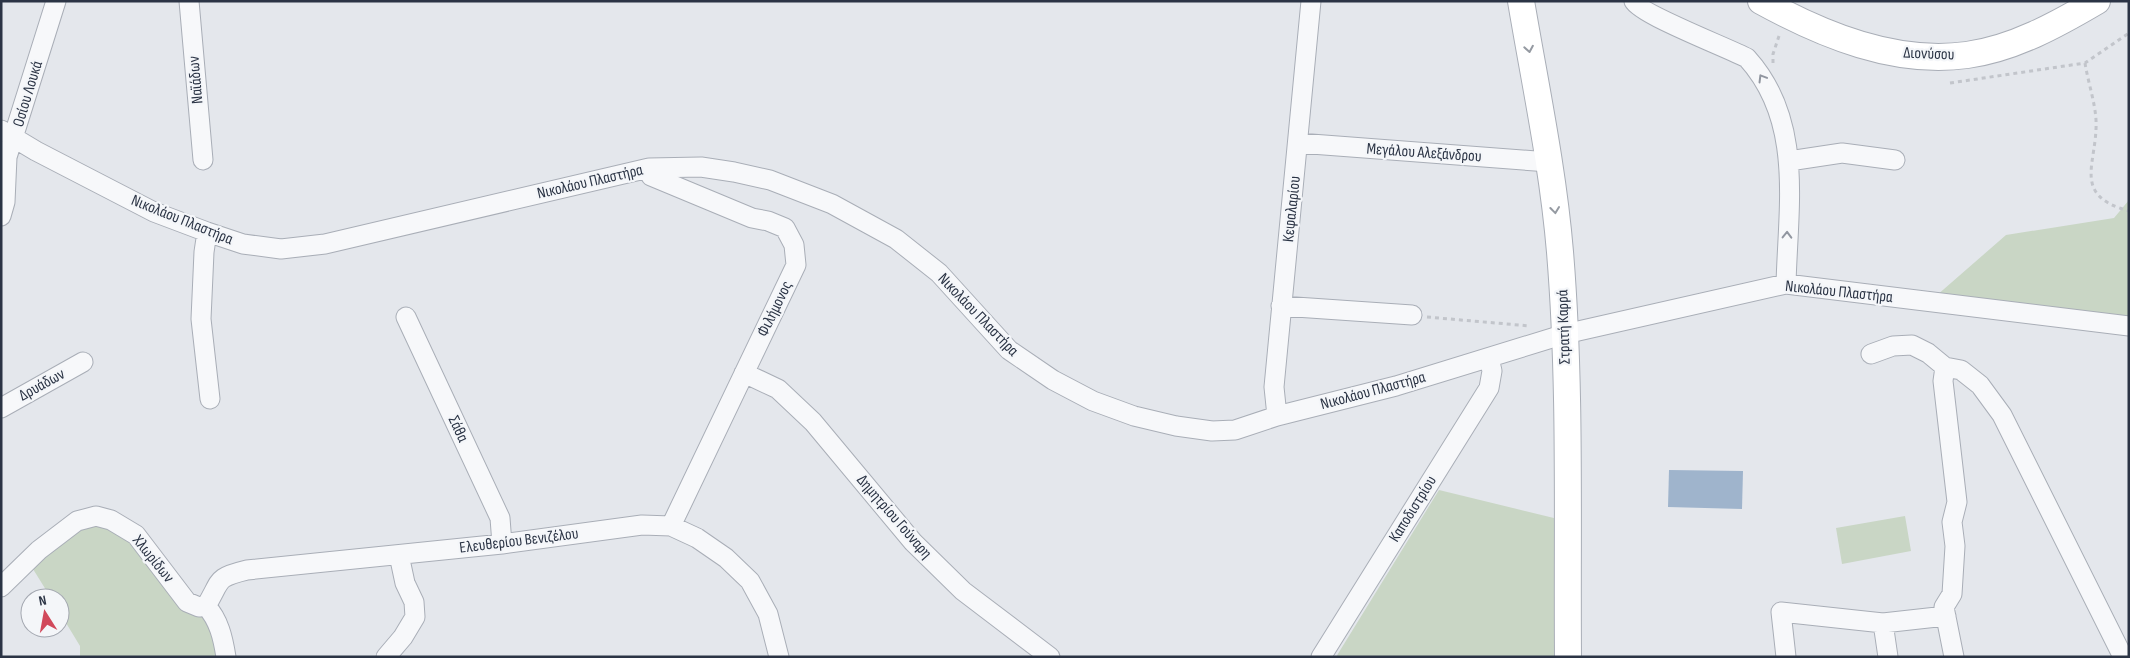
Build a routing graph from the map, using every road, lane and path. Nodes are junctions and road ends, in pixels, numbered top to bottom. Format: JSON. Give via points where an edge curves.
{"nodes":[{"id":1,"x":56,"y":1,"type":"edge"},
{"id":2,"x":189,"y":1,"type":"edge"},
{"id":3,"x":1311,"y":1,"type":"edge"},
{"id":4,"x":1521,"y":1,"type":"edge"},
{"id":5,"x":1634,"y":1,"type":"edge"},
{"id":6,"x":1761,"y":1,"type":"edge"},
{"id":7,"x":2097,"y":1,"type":"edge"},
{"id":8,"x":1786,"y":14,"type":"junction"},
{"id":9,"x":2129,"y":33,"type":"edge"},
{"id":10,"x":2085,"y":64,"type":"junction"},
{"id":11,"x":1950,"y":83,"type":"dead end"},
{"id":12,"x":1774,"y":96,"type":"junction"},
{"id":13,"x":8,"y":134,"type":"edge"},
{"id":14,"x":1298,"y":143,"type":"junction"},
{"id":15,"x":203,"y":160,"type":"dead end"},
{"id":16,"x":1895,"y":160,"type":"dead end"},
{"id":17,"x":1789,"y":161,"type":"junction"},
{"id":18,"x":1549,"y":162,"type":"junction"},
{"id":19,"x":649,"y":168,"type":"junction"},
{"id":20,"x":2129,"y":211,"type":"edge"},
{"id":21,"x":1,"y":216,"type":"edge"},
{"id":22,"x":207,"y":232,"type":"junction"},
{"id":23,"x":1786,"y":284,"type":"junction"},
{"id":24,"x":1281,"y":306,"type":"junction"},
{"id":25,"x":1412,"y":316,"type":"joint"},
{"id":26,"x":406,"y":317,"type":"dead end"},
{"id":27,"x":2129,"y":326,"type":"edge"},
{"id":28,"x":1565,"y":334,"type":"junction"},
{"id":29,"x":1871,"y":354,"type":"dead end"},
{"id":30,"x":1489,"y":358,"type":"junction"},
{"id":31,"x":83,"y":362,"type":"dead end"},
{"id":32,"x":1946,"y":367,"type":"junction"},
{"id":33,"x":744,"y":373,"type":"junction"},
{"id":34,"x":210,"y":399,"type":"dead end"},
{"id":35,"x":1,"y":408,"type":"edge"},
{"id":36,"x":1277,"y":416,"type":"junction"},
{"id":37,"x":671,"y":526,"type":"junction"},
{"id":38,"x":502,"y":544,"type":"junction"},
{"id":39,"x":399,"y":554,"type":"junction"},
{"id":40,"x":1,"y":587,"type":"edge"},
{"id":41,"x":206,"y":606,"type":"junction"},
{"id":42,"x":1946,"y":616,"type":"junction"},
{"id":43,"x":1883,"y":623,"type":"junction"},
{"id":44,"x":226,"y":657,"type":"edge"},
{"id":45,"x":386,"y":657,"type":"edge"},
{"id":46,"x":779,"y":657,"type":"edge"},
{"id":47,"x":1050,"y":657,"type":"edge"},
{"id":48,"x":1320,"y":657,"type":"edge"},
{"id":49,"x":1568,"y":657,"type":"edge"},
{"id":50,"x":1786,"y":657,"type":"edge"},
{"id":51,"x":1888,"y":657,"type":"edge"},
{"id":52,"x":1954,"y":657,"type":"edge"},
{"id":53,"x":2123,"y":657,"type":"edge"}],
"edges":[{"from":1,"to":13,"type":"street","name":"Οσίου Λουκά"},
{"from":2,"to":15,"type":"street","name":"Ναϊάδων"},
{"from":3,"to":14,"type":"street","name":"Κεφαλαρίου"},
{"from":4,"to":18,"type":"street","name":"Στρατή Καρρά","one_way":true},
{"from":12,"to":5,"type":"street","one_way":true,"via":[[1747,58],[1652,16],[1636,6]]},
{"from":6,"to":8,"type":"street","name":"Διονύσου"},
{"from":7,"to":8,"type":"street","name":"Διονύσου","via":[[2043,30],[2004,46],[1968,55],[1932,57],[1887,52],[1839,38]]},
{"from":8,"to":12,"type":"path","via":[[1773,54]]},
{"from":9,"to":10,"type":"path"},
{"from":10,"to":11,"type":"path"},
{"from":10,"to":20,"type":"path","via":[[2096,120],[2090,178],[2098,197]]},
{"from":12,"to":17,"type":"street","via":[[1784,127]]},
{"from":13,"to":21,"type":"street","name":"Οσίου Λουκά"},
{"from":13,"to":22,"type":"street","name":"Νικολάου Πλαστήρα","via":[[154,212]]},
{"from":14,"to":18,"type":"street","name":"Μεγάλου Αλεξάνδρου"},
{"from":14,"to":24,"type":"street","name":"Κεφαλαρίου"},
{"from":16,"to":17,"type":"street","via":[[1842,153]]},
{"from":23,"to":17,"type":"street","one_way":true},
{"from":18,"to":28,"type":"street","name":"Στρατή Καρρά","one_way":true,"via":[[1560,251]]},
{"from":19,"to":22,"type":"street","name":"Νικολάου Πλαστήρα","via":[[325,244],[282,249],[243,244]]},
{"from":19,"to":33,"type":"street","name":"Φιλήμονος","via":[[651,176],[752,218],[785,228],[794,245],[796,264]]},
{"from":19,"to":36,"type":"street","name":"Νικολάου Πλαστήρα","via":[[701,166],[734,172],[770,180],[832,204],[896,239],[939,273],[1009,350],[1053,380],[1093,401],[1151,421],[1212,431],[1235,430]]},
{"from":22,"to":34,"type":"street","via":[[201,319]]},
{"from":23,"to":27,"type":"street","name":"Νικολάου Πλαστήρα"},
{"from":23,"to":28,"type":"street","name":"Νικολάου Πλαστήρα"},
{"from":24,"to":25,"type":"street"},
{"from":24,"to":36,"type":"street","name":"Κεφαλαρίου","via":[[1274,387]]},
{"from":25,"to":28,"type":"path","via":[[1522,325]]},
{"from":26,"to":38,"type":"street","name":"Σάθα","via":[[500,518]]},
{"from":28,"to":30,"type":"street","name":"Νικολάου Πλαστήρα"},
{"from":28,"to":49,"type":"street","name":"Στρατή Καρρά"},
{"from":29,"to":32,"type":"street","via":[[1893,346],[1912,345]]},
{"from":30,"to":36,"type":"street","name":"Νικολάου Πλαστήρα"},
{"from":30,"to":48,"type":"street","name":"Καποδιστρίου","via":[[1492,371],[1489,388]]},
{"from":31,"to":35,"type":"street","name":"Δρυάδων"},
{"from":32,"to":42,"type":"street","via":[[1944,381],[1957,502],[1952,522],[1955,546],[1952,594],[1944,607]]},
{"from":32,"to":53,"type":"street","via":[[1960,370],[1980,385],[2002,415]]},
{"from":33,"to":37,"type":"street","name":"Φιλήμονος"},
{"from":33,"to":47,"type":"street","name":"Δημητρίου Γούναρη","via":[[778,389],[813,422],[913,542],[962,591]]},
{"from":37,"to":38,"type":"street","name":"Ελευθερίου Βενιζέλου","via":[[642,525]]},
{"from":37,"to":46,"type":"street","name":"Ελευθερίου Βενιζέλου","via":[[697,538],[726,558],[750,581],[768,614]]},
{"from":38,"to":39,"type":"street","name":"Ελευθερίου Βενιζέλου"},
{"from":39,"to":41,"type":"street","name":"Ελευθερίου Βενιζέλου","via":[[230,574],[218,581]]},
{"from":39,"to":45,"type":"street","via":[[405,583],[414,602],[415,617]]},
{"from":40,"to":41,"type":"street","name":"Χλωρίδων","via":[[39,550],[77,521],[96,516],[111,520],[136,534],[187,602]]},
{"from":41,"to":44,"type":"street","via":[[214,615],[224,640]]},
{"from":42,"to":43,"type":"street"},
{"from":42,"to":52,"type":"street"},
{"from":43,"to":50,"type":"street","via":[[1781,612]]},
{"from":43,"to":51,"type":"street"}]}
